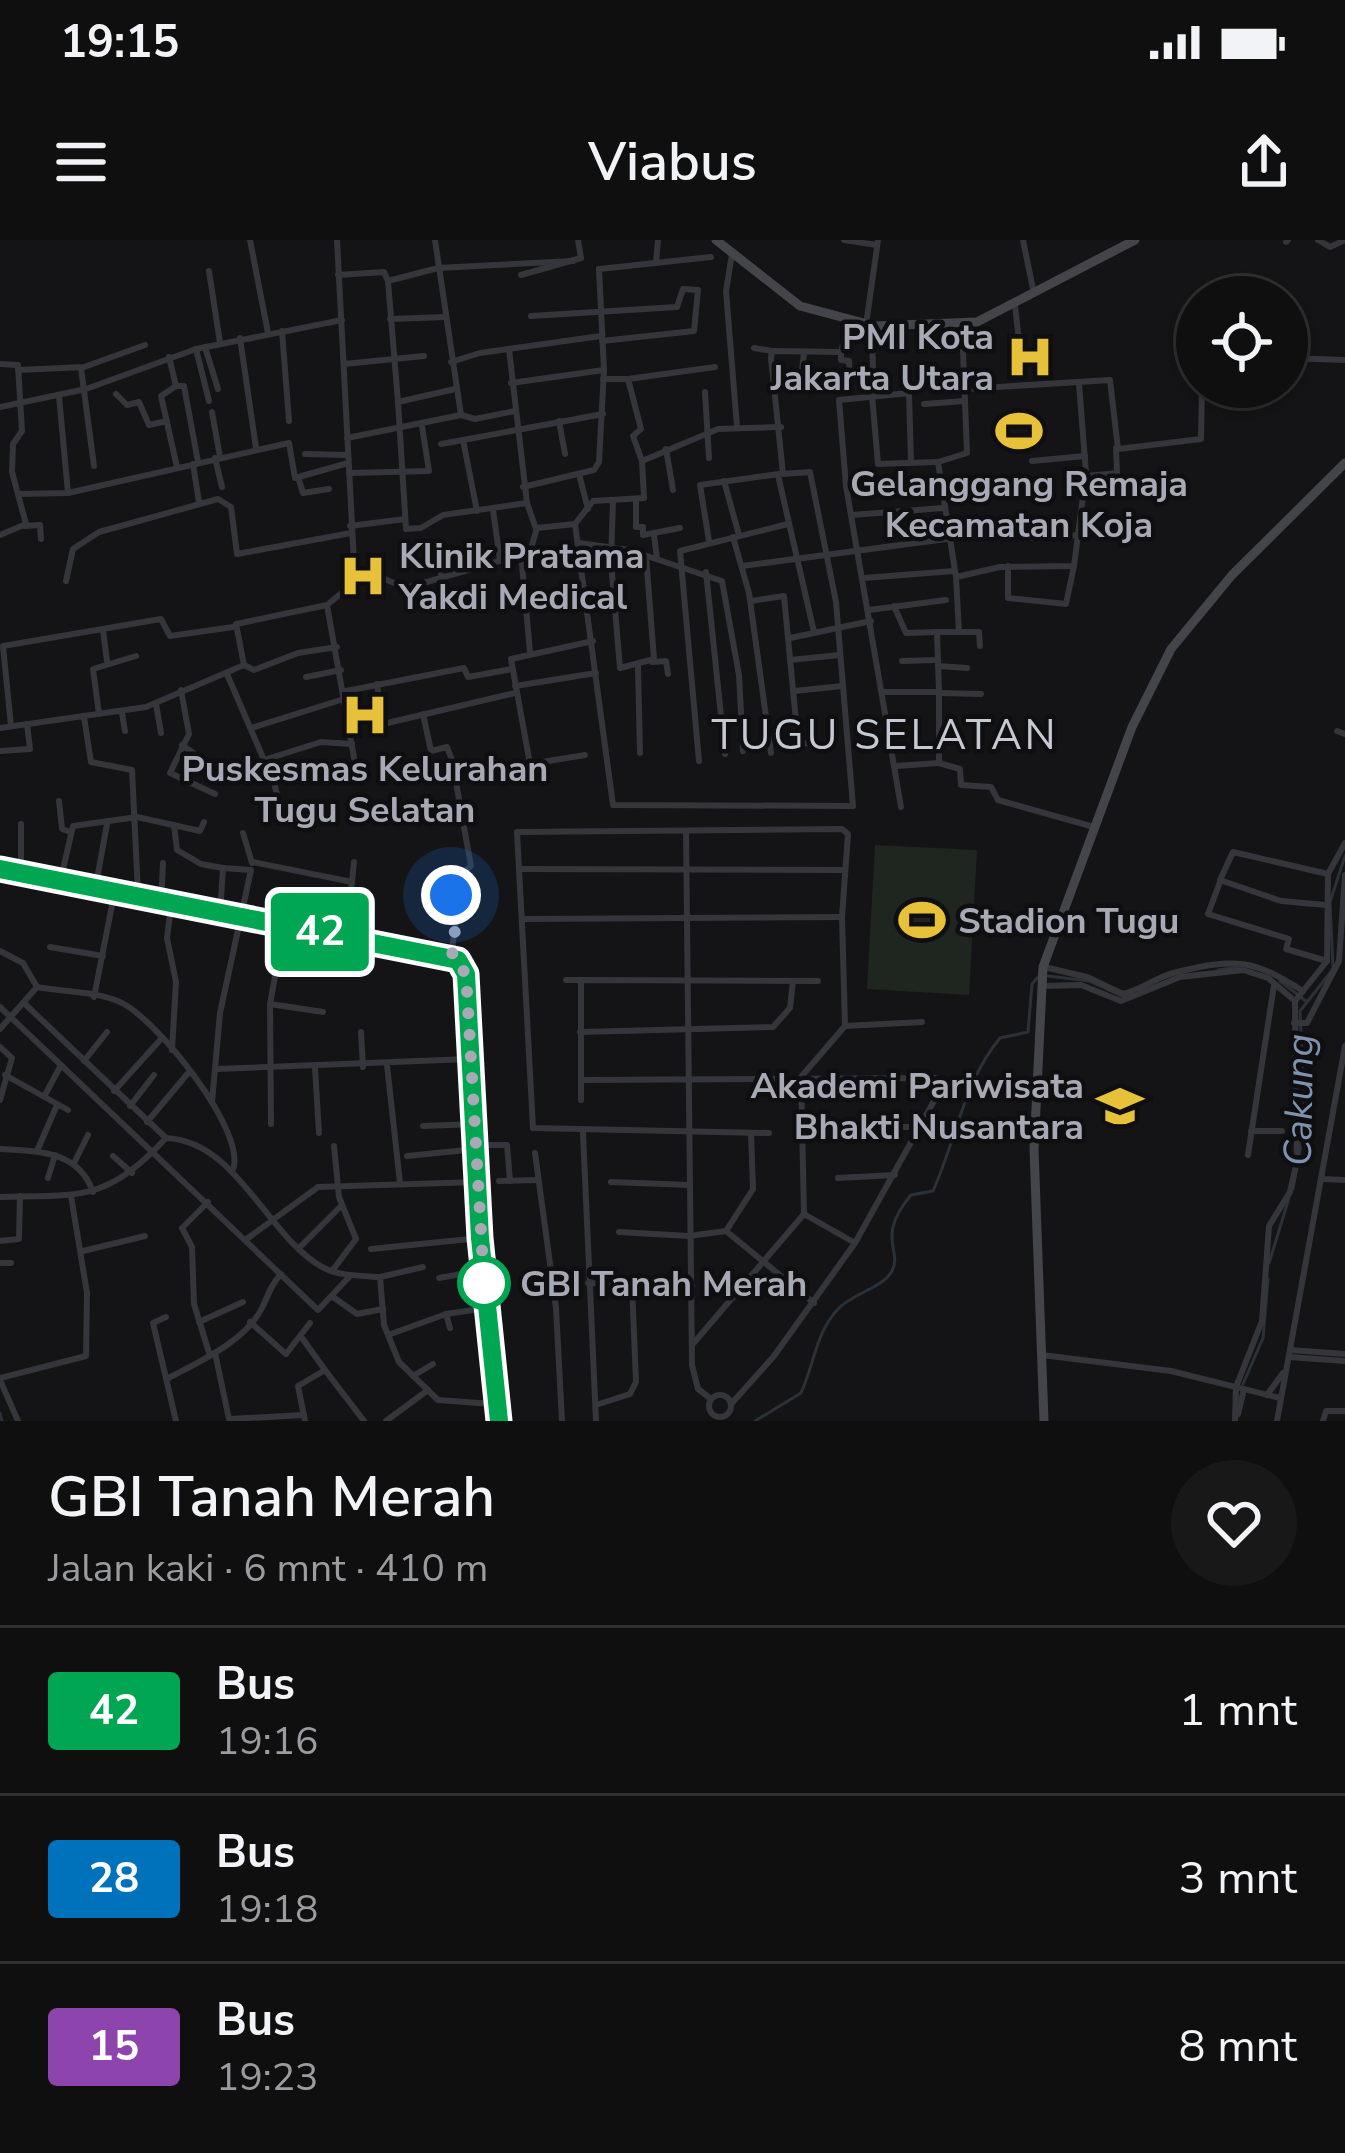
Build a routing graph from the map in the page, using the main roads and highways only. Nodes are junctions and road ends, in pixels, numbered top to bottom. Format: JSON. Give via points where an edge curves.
{"nodes":[{"id":1,"x":716,"y":240,"type":"edge"},
{"id":2,"x":1135,"y":240,"type":"edge"},
{"id":3,"x":1345,"y":464,"type":"edge"},
{"id":4,"x":1044,"y":1421,"type":"edge"}],
"edges":[{"from":1,"to":2,"type":"main road","via":[[800,306],[869,326],[962,325],[1015,306]]},
{"from":3,"to":4,"type":"main road","via":[[1183,630],[1132,727],[1043,976],[1034,1149]]}]}
